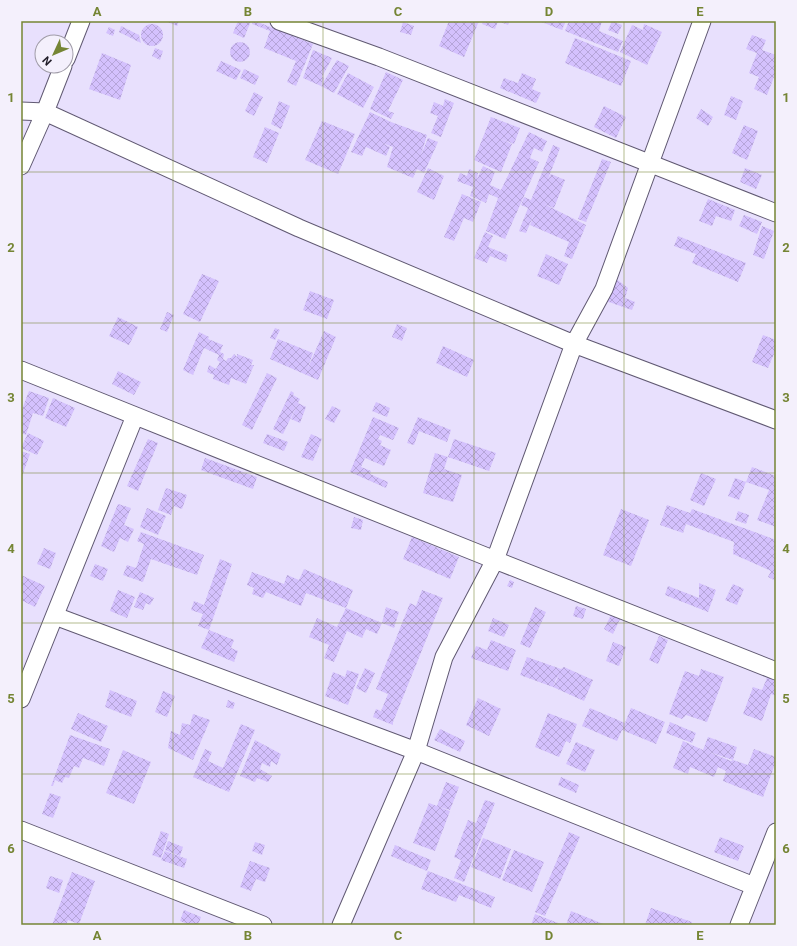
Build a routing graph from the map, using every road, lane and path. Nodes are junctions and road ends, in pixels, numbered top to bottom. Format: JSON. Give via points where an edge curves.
{"nodes":[{"id":1,"x":81,"y":21,"type":"edge"},
{"id":2,"x":279,"y":21,"type":"edge"},
{"id":3,"x":702,"y":21,"type":"edge"},
{"id":4,"x":74,"y":39,"type":"edge"},
{"id":5,"x":60,"y":74,"type":"edge"},
{"id":6,"x":21,"y":110,"type":"edge"},
{"id":7,"x":45,"y":112,"type":"junction"},
{"id":8,"x":651,"y":163,"type":"junction"},
{"id":9,"x":21,"y":166,"type":"edge"},
{"id":10,"x":776,"y":213,"type":"edge"},
{"id":11,"x":574,"y":344,"type":"junction"},
{"id":12,"x":21,"y":370,"type":"edge"},
{"id":13,"x":135,"y":416,"type":"junction"},
{"id":14,"x":776,"y":420,"type":"edge"},
{"id":15,"x":495,"y":560,"type":"junction"},
{"id":16,"x":54,"y":616,"type":"junction"},
{"id":17,"x":776,"y":671,"type":"edge"},
{"id":18,"x":21,"y":699,"type":"edge"},
{"id":19,"x":416,"y":751,"type":"junction"},
{"id":20,"x":21,"y":830,"type":"edge"},
{"id":21,"x":776,"y":832,"type":"edge"},
{"id":22,"x":754,"y":886,"type":"junction"},
{"id":23,"x":263,"y":925,"type":"edge"},
{"id":24,"x":341,"y":925,"type":"edge"},
{"id":25,"x":738,"y":925,"type":"edge"}],
"edges":[{"from":1,"to":4,"type":"street"},
{"from":2,"to":8,"type":"street","via":[[379,57]]},
{"from":3,"to":8,"type":"street"},
{"from":5,"to":7,"type":"street"},
{"from":6,"to":7,"type":"street"},
{"from":7,"to":9,"type":"street"},
{"from":7,"to":11,"type":"street","via":[[299,228]]},
{"from":8,"to":10,"type":"street"},
{"from":8,"to":11,"type":"street","via":[[604,289]]},
{"from":11,"to":14,"type":"street"},
{"from":11,"to":15,"type":"street"},
{"from":12,"to":13,"type":"street"},
{"from":13,"to":15,"type":"street"},
{"from":13,"to":16,"type":"street"},
{"from":15,"to":17,"type":"street"},
{"from":15,"to":19,"type":"street","via":[[444,657]]},
{"from":16,"to":18,"type":"street"},
{"from":16,"to":19,"type":"street"},
{"from":19,"to":22,"type":"street"},
{"from":19,"to":24,"type":"street"},
{"from":20,"to":23,"type":"street"},
{"from":21,"to":22,"type":"street"},
{"from":22,"to":25,"type":"street"}]}
